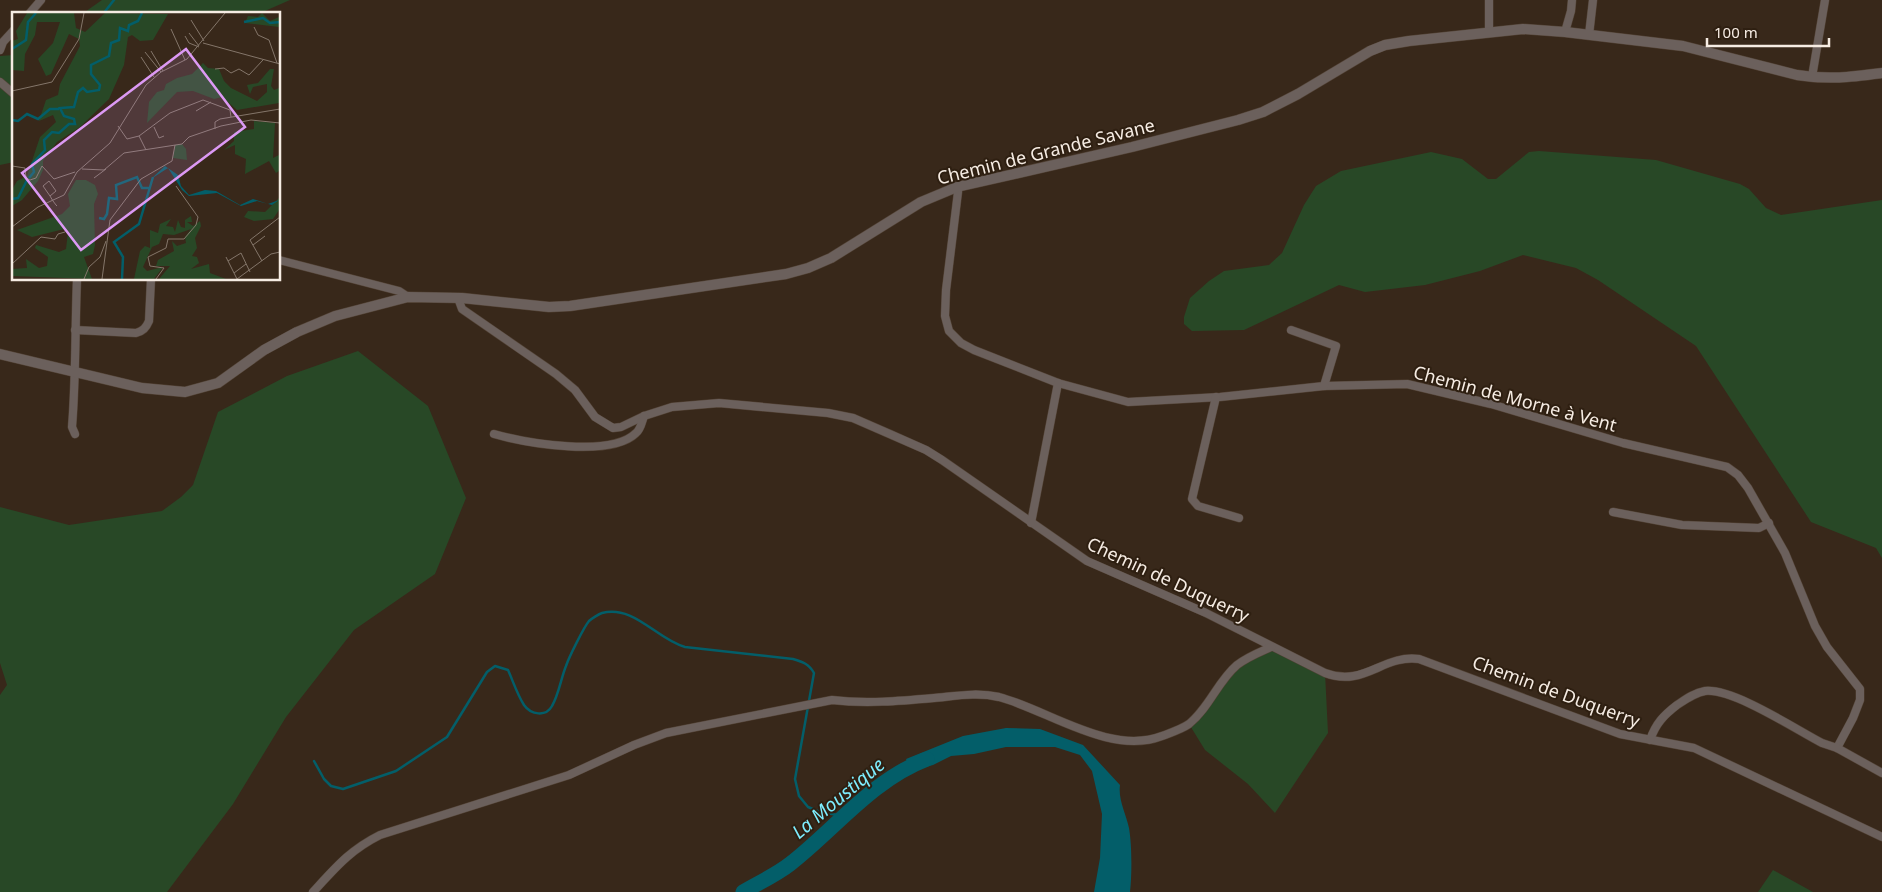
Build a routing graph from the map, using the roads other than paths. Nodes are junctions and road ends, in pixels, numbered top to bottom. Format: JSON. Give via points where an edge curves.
{"nodes":[{"id":1,"x":41,"y":0,"type":"edge"},
{"id":2,"x":1489,"y":0,"type":"edge"},
{"id":3,"x":1572,"y":0,"type":"edge"},
{"id":4,"x":1593,"y":0,"type":"edge"},
{"id":5,"x":1825,"y":0,"type":"edge"},
{"id":6,"x":31,"y":12,"type":"edge"},
{"id":7,"x":12,"y":32,"type":"edge"},
{"id":8,"x":1489,"y":32,"type":"junction"},
{"id":9,"x":1565,"y":32,"type":"junction"},
{"id":10,"x":1589,"y":35,"type":"junction"},
{"id":11,"x":0,"y":50,"type":"edge"},
{"id":12,"x":1882,"y":73,"type":"edge"},
{"id":13,"x":1812,"y":77,"type":"junction"},
{"id":14,"x":0,"y":82,"type":"edge"},
{"id":15,"x":12,"y":92,"type":"edge"},
{"id":16,"x":957,"y":187,"type":"junction"},
{"id":17,"x":280,"y":260,"type":"edge"},
{"id":18,"x":77,"y":280,"type":"edge"},
{"id":19,"x":151,"y":280,"type":"edge"},
{"id":20,"x":408,"y":297,"type":"junction"},
{"id":21,"x":458,"y":298,"type":"junction"},
{"id":22,"x":75,"y":330,"type":"junction"},
{"id":23,"x":1291,"y":330,"type":"dead end"},
{"id":24,"x":0,"y":354,"type":"edge"},
{"id":25,"x":75,"y":371,"type":"junction"},
{"id":26,"x":1058,"y":383,"type":"junction"},
{"id":27,"x":1324,"y":386,"type":"junction"},
{"id":28,"x":1216,"y":397,"type":"junction"},
{"id":29,"x":644,"y":416,"type":"junction"},
{"id":30,"x":75,"y":434,"type":"dead end"},
{"id":31,"x":494,"y":434,"type":"dead end"},
{"id":32,"x":1613,"y":512,"type":"dead end"},
{"id":33,"x":1239,"y":518,"type":"dead end"},
{"id":34,"x":1031,"y":523,"type":"junction"},
{"id":35,"x":1769,"y":523,"type":"junction"},
{"id":36,"x":1271,"y":647,"type":"junction"},
{"id":37,"x":1650,"y":740,"type":"junction"},
{"id":38,"x":1837,"y":748,"type":"junction"},
{"id":39,"x":1882,"y":773,"type":"edge"},
{"id":40,"x":1882,"y":837,"type":"edge"},
{"id":41,"x":313,"y":892,"type":"edge"}],
"edges":[{"from":1,"to":6,"type":"street"},
{"from":2,"to":8,"type":"street"},
{"from":3,"to":9,"type":"street"},
{"from":4,"to":10,"type":"street"},
{"from":5,"to":13,"type":"street"},
{"from":7,"to":11,"type":"street"},
{"from":8,"to":9,"type":"street","name":"Chemin de Grande Savane","via":[[1523,29]]},
{"from":8,"to":16,"type":"street","name":"Chemin de Grande Savane","via":[[1385,46],[1370,51],[1298,94],[1238,120]]},
{"from":9,"to":10,"type":"street","name":"Chemin de Grande Savane"},
{"from":10,"to":13,"type":"street","name":"Chemin de Grande Savane","via":[[1683,46]]},
{"from":12,"to":13,"type":"street","name":"Chemin de Grande Savane","via":[[1833,79]]},
{"from":14,"to":15,"type":"street"},
{"from":16,"to":21,"type":"street","name":"Chemin de Grande Savane","via":[[922,202],[831,258],[786,274],[570,306]]},
{"from":16,"to":26,"type":"street","name":"Chemin de Morne à Vent","via":[[946,290],[945,316],[949,331],[974,350]]},
{"from":17,"to":20,"type":"street","via":[[399,291]]},
{"from":18,"to":22,"type":"street"},
{"from":19,"to":22,"type":"street","via":[[149,321],[143,331]]},
{"from":20,"to":21,"type":"street","name":"Chemin de Grande Savane"},
{"from":20,"to":25,"type":"street","name":"Chemin de Grande Savane","via":[[335,316],[297,332],[264,350],[218,383],[185,392],[142,388]]},
{"from":21,"to":29,"type":"street","name":"Chemin de Duquerry","via":[[462,309],[575,390],[595,417],[605,424],[621,427]]},
{"from":22,"to":25,"type":"street"},
{"from":23,"to":27,"type":"street","via":[[1336,346]]},
{"from":24,"to":25,"type":"street","name":"Chemin de Grande Savane"},
{"from":25,"to":30,"type":"street","via":[[72,427]]},
{"from":26,"to":28,"type":"street","name":"Chemin de Morne à Vent","via":[[1128,402]]},
{"from":26,"to":34,"type":"street"},
{"from":27,"to":28,"type":"street","name":"Chemin de Morne à Vent"},
{"from":27,"to":35,"type":"street","name":"Chemin de Morne à Vent","via":[[1407,384],[1491,404],[1623,443],[1727,467],[1748,488]]},
{"from":28,"to":33,"type":"street","via":[[1192,498],[1198,506]]},
{"from":29,"to":31,"type":"street","via":[[637,433],[622,441],[597,447],[516,440]]},
{"from":29,"to":34,"type":"street","name":"Chemin de Duquerry","via":[[672,407],[719,402],[853,418],[926,450]]},
{"from":32,"to":35,"type":"street","via":[[1682,525],[1759,528]]},
{"from":34,"to":36,"type":"street","name":"Chemin de Duquerry","via":[[1087,561],[1206,613]]},
{"from":35,"to":38,"type":"street","name":"Chemin de Morne à Vent","via":[[1785,553],[1814,626],[1860,689],[1860,700],[1853,718]]},
{"from":36,"to":37,"type":"street","name":"Chemin de Duquerry","via":[[1334,677],[1359,676],[1400,659],[1419,659],[1613,732]]},
{"from":36,"to":41,"type":"street","via":[[1237,665],[1189,724],[1160,737],[1140,740],[1123,740],[1087,731],[998,697],[971,694],[857,703],[832,700],[666,733],[569,775],[382,834],[355,849]]},
{"from":37,"to":38,"type":"street","via":[[1662,716],[1688,696],[1704,691],[1740,699]]},
{"from":37,"to":40,"type":"street","name":"Chemin de Duquerry","via":[[1694,748],[1712,755]]},
{"from":38,"to":39,"type":"street"}]}
